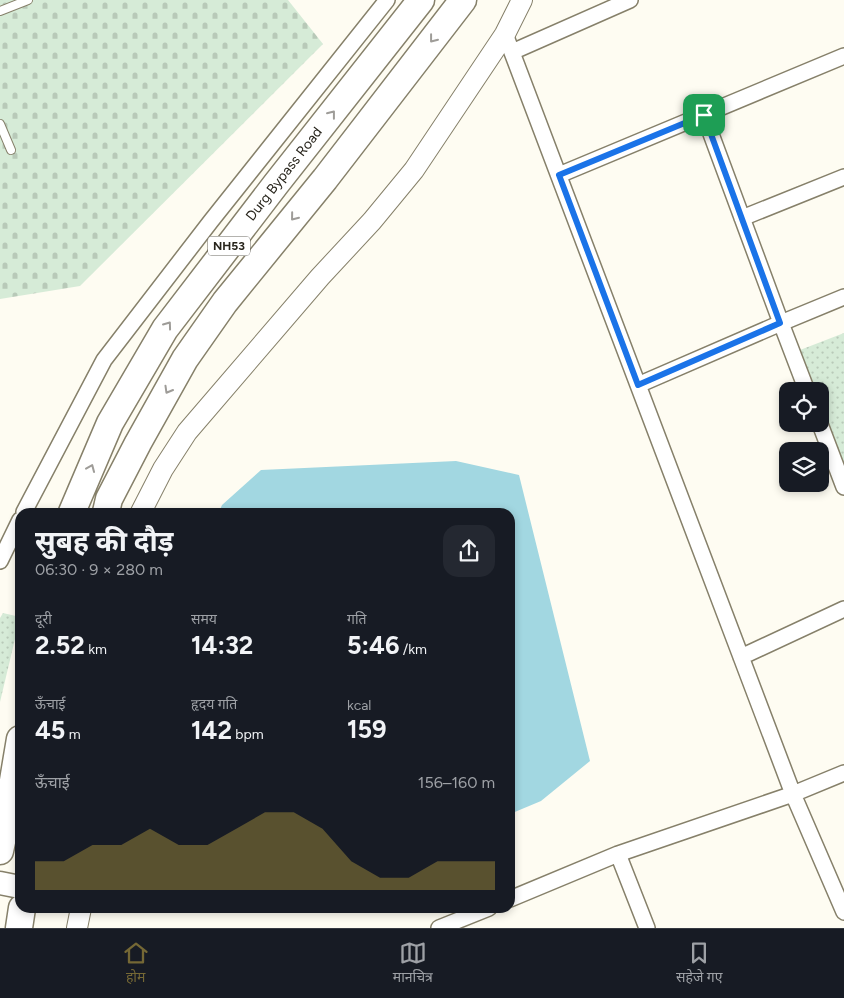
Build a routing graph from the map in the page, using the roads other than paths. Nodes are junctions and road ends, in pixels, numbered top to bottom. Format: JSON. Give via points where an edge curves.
{"nodes":[{"id":1,"x":28,"y":0,"type":"edge"},
{"id":2,"x":387,"y":0,"type":"edge"},
{"id":3,"x":421,"y":0,"type":"edge"},
{"id":4,"x":463,"y":0,"type":"edge"},
{"id":5,"x":522,"y":0,"type":"edge"},
{"id":6,"x":630,"y":0,"type":"edge"},
{"id":7,"x":0,"y":11,"type":"edge"},
{"id":8,"x":509,"y":43,"type":"junction"},
{"id":9,"x":844,"y":56,"type":"edge"},
{"id":10,"x":704,"y":115,"type":"junction"},
{"id":11,"x":0,"y":124,"type":"edge"},
{"id":12,"x":11,"y":150,"type":"dead end"},
{"id":13,"x":559,"y":175,"type":"junction"},
{"id":14,"x":844,"y":177,"type":"edge"},
{"id":15,"x":742,"y":218,"type":"junction"},
{"id":16,"x":844,"y":297,"type":"edge"},
{"id":17,"x":780,"y":323,"type":"junction"},
{"id":18,"x":803,"y":382,"type":"edge"},
{"id":19,"x":638,"y":385,"type":"junction"},
{"id":20,"x":823,"y":432,"type":"edge"},
{"id":21,"x":844,"y":487,"type":"edge"},
{"id":22,"x":26,"y":508,"type":"edge"},
{"id":23,"x":74,"y":508,"type":"edge"},
{"id":24,"x":107,"y":508,"type":"edge"},
{"id":25,"x":143,"y":508,"type":"edge"},
{"id":26,"x":15,"y":530,"type":"edge"},
{"id":27,"x":0,"y":561,"type":"edge"},
{"id":28,"x":844,"y":609,"type":"edge"},
{"id":29,"x":741,"y":657,"type":"junction"},
{"id":30,"x":15,"y":766,"type":"edge"},
{"id":31,"x":844,"y":773,"type":"edge"},
{"id":32,"x":792,"y":794,"type":"junction"},
{"id":33,"x":2,"y":836,"type":"edge"},
{"id":34,"x":618,"y":854,"type":"junction"},
{"id":35,"x":0,"y":883,"type":"edge"},
{"id":36,"x":15,"y":886,"type":"edge"},
{"id":37,"x":515,"y":897,"type":"edge"},
{"id":38,"x":844,"y":912,"type":"edge"},
{"id":39,"x":21,"y":913,"type":"edge"},
{"id":40,"x":80,"y":913,"type":"edge"},
{"id":41,"x":476,"y":913,"type":"edge"},
{"id":42,"x":19,"y":928,"type":"edge"},
{"id":43,"x":77,"y":928,"type":"edge"},
{"id":44,"x":439,"y":928,"type":"edge"},
{"id":45,"x":648,"y":928,"type":"edge"}],
"edges":[{"from":1,"to":7,"type":"lane"},
{"from":2,"to":22,"type":"street","via":[[104,360]]},
{"from":23,"to":3,"type":"highway","name":"Durg Bypass Road","number":"NH53","one_way":true,"via":[[110,423],[165,329]]},
{"from":4,"to":24,"type":"highway","number":"NH53","one_way":true,"via":[[225,302],[185,359],[138,443]]},
{"from":5,"to":8,"type":"street"},
{"from":6,"to":8,"type":"street"},
{"from":8,"to":13,"type":"street"},
{"from":8,"to":25,"type":"street","via":[[414,170],[188,432],[163,469]]},
{"from":9,"to":10,"type":"street"},
{"from":10,"to":13,"type":"street"},
{"from":10,"to":15,"type":"street"},
{"from":11,"to":12,"type":"lane"},
{"from":13,"to":19,"type":"street"},
{"from":14,"to":15,"type":"street"},
{"from":15,"to":17,"type":"street"},
{"from":16,"to":17,"type":"street"},
{"from":17,"to":18,"type":"street"},
{"from":17,"to":19,"type":"street"},
{"from":19,"to":29,"type":"street"},
{"from":20,"to":21,"type":"street"},
{"from":26,"to":27,"type":"street"},
{"from":28,"to":29,"type":"street"},
{"from":29,"to":32,"type":"street"},
{"from":30,"to":33,"type":"highway"},
{"from":31,"to":32,"type":"street"},
{"from":32,"to":34,"type":"street"},
{"from":32,"to":38,"type":"street"},
{"from":34,"to":37,"type":"street"},
{"from":34,"to":45,"type":"street"},
{"from":35,"to":36,"type":"main road"},
{"from":39,"to":42,"type":"highway"},
{"from":40,"to":43,"type":"street"},
{"from":41,"to":44,"type":"street"}]}
